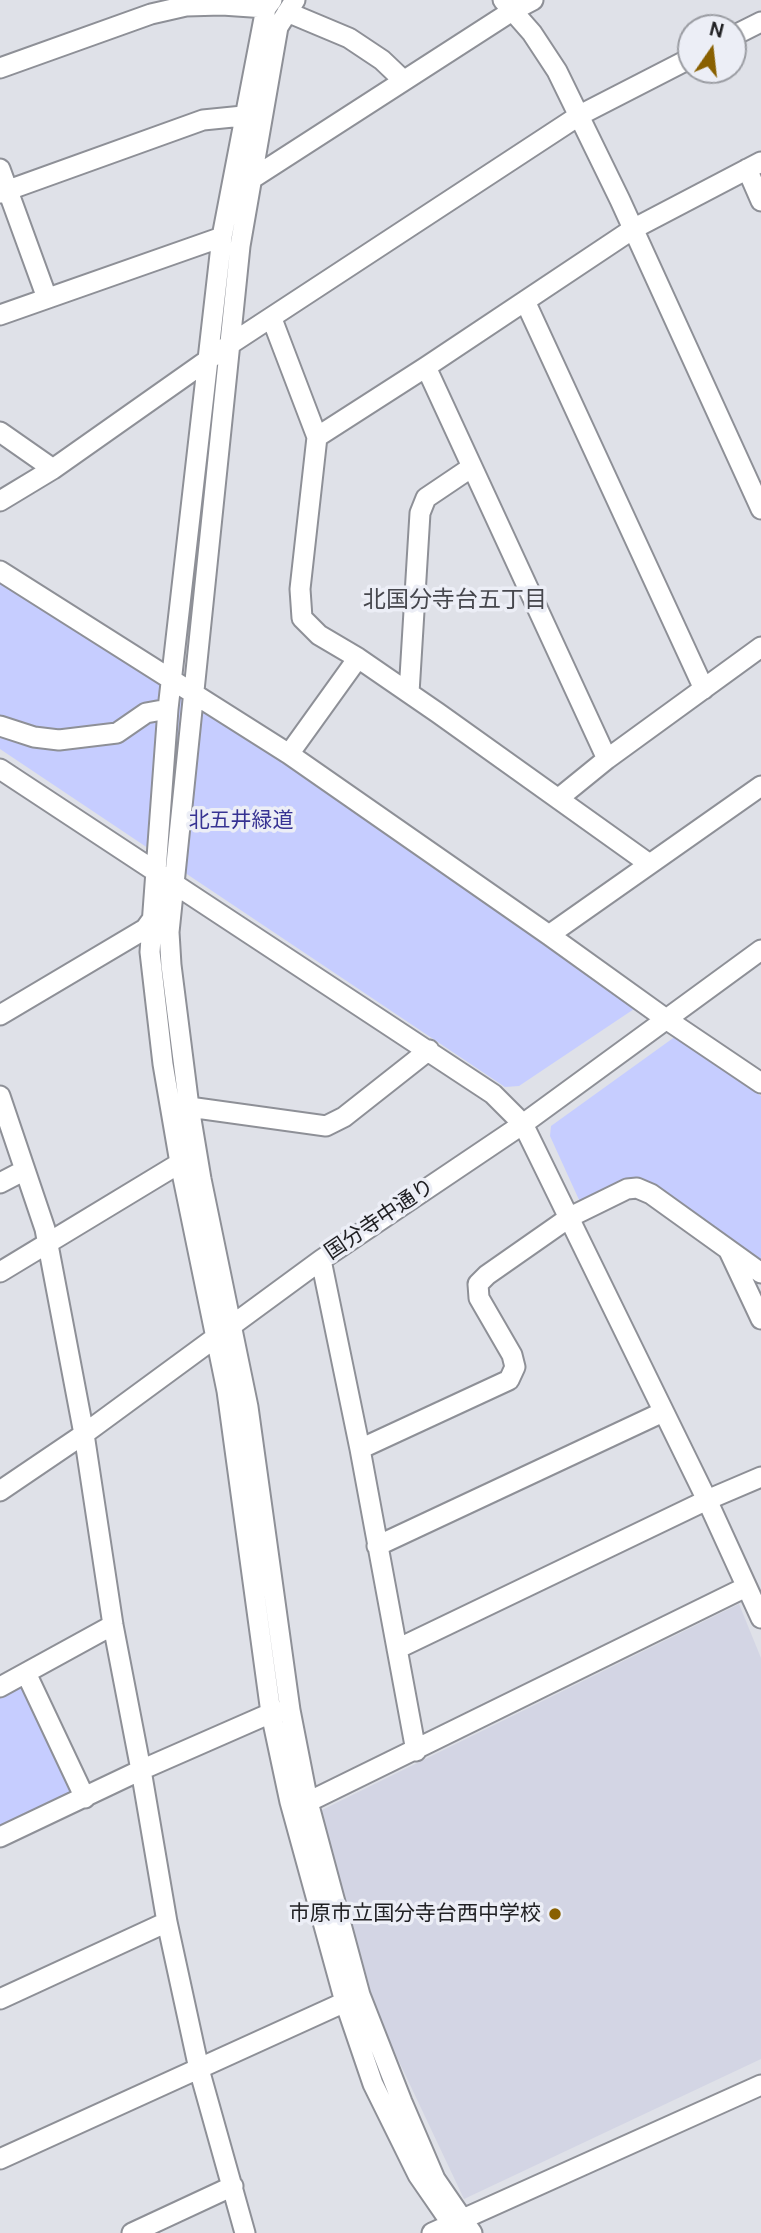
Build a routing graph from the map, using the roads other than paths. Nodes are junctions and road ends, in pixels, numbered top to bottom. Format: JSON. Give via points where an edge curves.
{"nodes":[{"id":1,"x":533,"y":0,"type":"edge"},
{"id":2,"x":280,"y":5,"type":"edge"},
{"id":3,"x":508,"y":5,"type":"edge"},
{"id":4,"x":677,"y":65,"type":"edge"},
{"id":5,"x":0,"y":68,"type":"edge"},
{"id":6,"x":403,"y":80,"type":"junction"},
{"id":7,"x":580,"y":116,"type":"junction"},
{"id":8,"x":253,"y":117,"type":"junction"},
{"id":9,"x":754,"y":165,"type":"edge"},
{"id":10,"x":0,"y":169,"type":"edge"},
{"id":11,"x":253,"y":178,"type":"junction"},
{"id":12,"x":4,"y":192,"type":"edge"},
{"id":13,"x":761,"y":201,"type":"edge"},
{"id":14,"x":633,"y":229,"type":"junction"},
{"id":15,"x":222,"y":237,"type":"junction"},
{"id":16,"x":47,"y":298,"type":"junction"},
{"id":17,"x":525,"y":302,"type":"junction"},
{"id":18,"x":0,"y":316,"type":"edge"},
{"id":19,"x":272,"y":319,"type":"junction"},
{"id":20,"x":229,"y":345,"type":"junction"},
{"id":21,"x":206,"y":362,"type":"junction"},
{"id":22,"x":426,"y":367,"type":"junction"},
{"id":23,"x":0,"y":432,"type":"edge"},
{"id":24,"x":317,"y":436,"type":"junction"},
{"id":25,"x":472,"y":467,"type":"junction"},
{"id":26,"x":53,"y":470,"type":"junction"},
{"id":27,"x":0,"y":501,"type":"edge"},
{"id":28,"x":761,"y":509,"type":"edge"},
{"id":29,"x":0,"y":571,"type":"edge"},
{"id":30,"x":761,"y":647,"type":"edge"},
{"id":31,"x":358,"y":658,"type":"junction"},
{"id":32,"x":172,"y":679,"type":"junction"},
{"id":33,"x":704,"y":689,"type":"junction"},
{"id":34,"x":193,"y":692,"type":"junction"},
{"id":35,"x":409,"y":692,"type":"junction"},
{"id":36,"x":168,"y":709,"type":"junction"},
{"id":37,"x":0,"y":726,"type":"edge"},
{"id":38,"x":289,"y":754,"type":"junction"},
{"id":39,"x":607,"y":759,"type":"junction"},
{"id":40,"x":0,"y":769,"type":"edge"},
{"id":41,"x":761,"y":786,"type":"edge"},
{"id":42,"x":559,"y":798,"type":"junction"},
{"id":43,"x":648,"y":863,"type":"junction"},
{"id":44,"x":155,"y":871,"type":"junction"},
{"id":45,"x":174,"y":883,"type":"junction"},
{"id":46,"x":153,"y":918,"type":"junction"},
{"id":47,"x":549,"y":934,"type":"junction"},
{"id":48,"x":761,"y":950,"type":"edge"},
{"id":49,"x":0,"y":1015,"type":"edge"},
{"id":50,"x":666,"y":1018,"type":"junction"},
{"id":51,"x":429,"y":1050,"type":"junction"},
{"id":52,"x":761,"y":1083,"type":"edge"},
{"id":53,"x":0,"y":1096,"type":"edge"},
{"id":54,"x":189,"y":1107,"type":"junction"},
{"id":55,"x":523,"y":1124,"type":"junction"},
{"id":56,"x":5,"y":1128,"type":"edge"},
{"id":57,"x":180,"y":1163,"type":"junction"},
{"id":58,"x":25,"y":1170,"type":"junction"},
{"id":59,"x":0,"y":1183,"type":"edge"},
{"id":60,"x":570,"y":1217,"type":"junction"},
{"id":61,"x":46,"y":1245,"type":"junction"},
{"id":62,"x":729,"y":1250,"type":"junction"},
{"id":63,"x":321,"y":1259,"type":"junction"},
{"id":64,"x":0,"y":1272,"type":"edge"},
{"id":65,"x":761,"y":1273,"type":"edge"},
{"id":66,"x":761,"y":1319,"type":"edge"},
{"id":67,"x":232,"y":1324,"type":"junction"},
{"id":68,"x":216,"y":1338,"type":"junction"},
{"id":69,"x":663,"y":1412,"type":"junction"},
{"id":70,"x":84,"y":1434,"type":"junction"},
{"id":71,"x":360,"y":1449,"type":"junction"},
{"id":72,"x":761,"y":1477,"type":"edge"},
{"id":73,"x":0,"y":1491,"type":"edge"},
{"id":74,"x":707,"y":1500,"type":"junction"},
{"id":75,"x":377,"y":1546,"type":"junction"},
{"id":76,"x":747,"y":1587,"type":"junction"},
{"id":77,"x":761,"y":1618,"type":"edge"},
{"id":78,"x":113,"y":1625,"type":"junction"},
{"id":79,"x":397,"y":1649,"type":"junction"},
{"id":80,"x":26,"y":1673,"type":"junction"},
{"id":81,"x":0,"y":1687,"type":"edge"},
{"id":82,"x":281,"y":1711,"type":"junction"},
{"id":83,"x":416,"y":1751,"type":"junction"},
{"id":84,"x":141,"y":1770,"type":"junction"},
{"id":85,"x":85,"y":1798,"type":"junction"},
{"id":86,"x":308,"y":1802,"type":"junction"},
{"id":87,"x":0,"y":1837,"type":"edge"},
{"id":88,"x":167,"y":1922,"type":"junction"},
{"id":89,"x":352,"y":1998,"type":"junction"},
{"id":90,"x":0,"y":1999,"type":"edge"},
{"id":91,"x":199,"y":2069,"type":"junction"},
{"id":92,"x":761,"y":2085,"type":"edge"},
{"id":93,"x":0,"y":2159,"type":"edge"},
{"id":94,"x":233,"y":2186,"type":"junction"},
{"id":95,"x":461,"y":2227,"type":"edge"},
{"id":96,"x":132,"y":2233,"type":"edge"},
{"id":97,"x":245,"y":2233,"type":"edge"},
{"id":98,"x":432,"y":2233,"type":"edge"}],
"edges":[{"from":1,"to":3,"type":"street"},
{"from":2,"to":5,"type":"street","via":[[186,6],[152,13]]},
{"from":2,"to":6,"type":"street","via":[[349,38],[383,60]]},
{"from":2,"to":8,"type":"street"},
{"from":3,"to":6,"type":"street"},
{"from":3,"to":7,"type":"street","via":[[557,71]]},
{"from":4,"to":7,"type":"street"},
{"from":6,"to":11,"type":"street"},
{"from":7,"to":14,"type":"street"},
{"from":7,"to":19,"type":"street"},
{"from":8,"to":11,"type":"street"},
{"from":8,"to":12,"type":"street","via":[[203,120]]},
{"from":8,"to":15,"type":"street"},
{"from":9,"to":13,"type":"street"},
{"from":9,"to":14,"type":"street"},
{"from":10,"to":12,"type":"street"},
{"from":11,"to":20,"type":"street"},
{"from":12,"to":16,"type":"street"},
{"from":14,"to":17,"type":"street"},
{"from":14,"to":28,"type":"street"},
{"from":15,"to":16,"type":"street"},
{"from":15,"to":21,"type":"street"},
{"from":16,"to":18,"type":"street"},
{"from":17,"to":22,"type":"street"},
{"from":17,"to":33,"type":"street"},
{"from":19,"to":20,"type":"street"},
{"from":19,"to":24,"type":"street"},
{"from":20,"to":21,"type":"street"},
{"from":20,"to":34,"type":"street"},
{"from":21,"to":26,"type":"street"},
{"from":21,"to":32,"type":"street"},
{"from":22,"to":24,"type":"street"},
{"from":22,"to":25,"type":"street"},
{"from":23,"to":26,"type":"street"},
{"from":24,"to":31,"type":"street","via":[[300,589],[302,618],[318,635]]},
{"from":25,"to":35,"type":"street","via":[[426,498],[420,513]]},
{"from":25,"to":39,"type":"street"},
{"from":26,"to":27,"type":"street"},
{"from":29,"to":32,"type":"street"},
{"from":30,"to":33,"type":"street"},
{"from":31,"to":35,"type":"street"},
{"from":31,"to":38,"type":"street"},
{"from":32,"to":34,"type":"street"},
{"from":32,"to":36,"type":"street"},
{"from":33,"to":39,"type":"street"},
{"from":34,"to":38,"type":"street"},
{"from":34,"to":45,"type":"street"},
{"from":35,"to":42,"type":"street"},
{"from":36,"to":37,"type":"street","via":[[146,713],[117,733],[60,740]]},
{"from":36,"to":44,"type":"street"},
{"from":38,"to":47,"type":"street"},
{"from":39,"to":42,"type":"street"},
{"from":40,"to":44,"type":"street"},
{"from":41,"to":43,"type":"street"},
{"from":42,"to":43,"type":"street"},
{"from":43,"to":47,"type":"street"},
{"from":44,"to":45,"type":"street"},
{"from":44,"to":46,"type":"street"},
{"from":45,"to":51,"type":"street"},
{"from":45,"to":54,"type":"street","via":[[171,965]]},
{"from":46,"to":49,"type":"street","via":[[145,929]]},
{"from":46,"to":57,"type":"street","via":[[150,952]]},
{"from":47,"to":50,"type":"street"},
{"from":48,"to":50,"type":"street","name":"国分寺中通り"},
{"from":50,"to":52,"type":"street"},
{"from":50,"to":55,"type":"street","name":"国分寺中通り"},
{"from":51,"to":54,"type":"street","via":[[326,1126]]},
{"from":51,"to":55,"type":"street","via":[[493,1094]]},
{"from":53,"to":56,"type":"street"},
{"from":54,"to":67,"type":"street"},
{"from":55,"to":60,"type":"street"},
{"from":55,"to":63,"type":"street","name":"国分寺中通り"},
{"from":56,"to":58,"type":"street"},
{"from":57,"to":61,"type":"street"},
{"from":57,"to":68,"type":"street"},
{"from":58,"to":59,"type":"street"},
{"from":58,"to":61,"type":"street","via":[[45,1228]]},
{"from":60,"to":62,"type":"street","via":[[636,1188]]},
{"from":60,"to":69,"type":"street"},
{"from":60,"to":71,"type":"street","via":[[478,1283],[479,1298],[512,1355],[515,1367],[509,1380]]},
{"from":61,"to":64,"type":"street"},
{"from":61,"to":70,"type":"street"},
{"from":62,"to":65,"type":"street"},
{"from":62,"to":66,"type":"street"},
{"from":63,"to":67,"type":"street","name":"国分寺中通り"},
{"from":63,"to":71,"type":"street"},
{"from":67,"to":68,"type":"street","name":"国分寺中通り"},
{"from":67,"to":82,"type":"street","via":[[248,1407]]},
{"from":68,"to":70,"type":"street","name":"国分寺中通り"},
{"from":68,"to":82,"type":"street"},
{"from":69,"to":74,"type":"street"},
{"from":69,"to":75,"type":"street"},
{"from":70,"to":73,"type":"street","name":"国分寺中通り"},
{"from":70,"to":78,"type":"street"},
{"from":71,"to":75,"type":"street"},
{"from":72,"to":74,"type":"street"},
{"from":74,"to":76,"type":"street"},
{"from":74,"to":79,"type":"street"},
{"from":75,"to":79,"type":"street"},
{"from":76,"to":77,"type":"street"},
{"from":76,"to":83,"type":"street"},
{"from":78,"to":80,"type":"street"},
{"from":78,"to":84,"type":"street"},
{"from":79,"to":83,"type":"street"},
{"from":80,"to":81,"type":"street"},
{"from":80,"to":85,"type":"street"},
{"from":82,"to":84,"type":"street"},
{"from":82,"to":86,"type":"street"},
{"from":82,"to":89,"type":"street","via":[[303,1856]]},
{"from":83,"to":86,"type":"street"},
{"from":84,"to":85,"type":"street"},
{"from":84,"to":88,"type":"street"},
{"from":85,"to":87,"type":"street"},
{"from":86,"to":89,"type":"street"},
{"from":88,"to":90,"type":"street"},
{"from":88,"to":91,"type":"street"},
{"from":89,"to":91,"type":"street"},
{"from":89,"to":95,"type":"street","via":[[373,2084],[418,2175]]},
{"from":91,"to":93,"type":"street"},
{"from":91,"to":94,"type":"street"},
{"from":92,"to":95,"type":"street"},
{"from":94,"to":96,"type":"street"},
{"from":94,"to":97,"type":"street"},
{"from":95,"to":98,"type":"street"}]}
